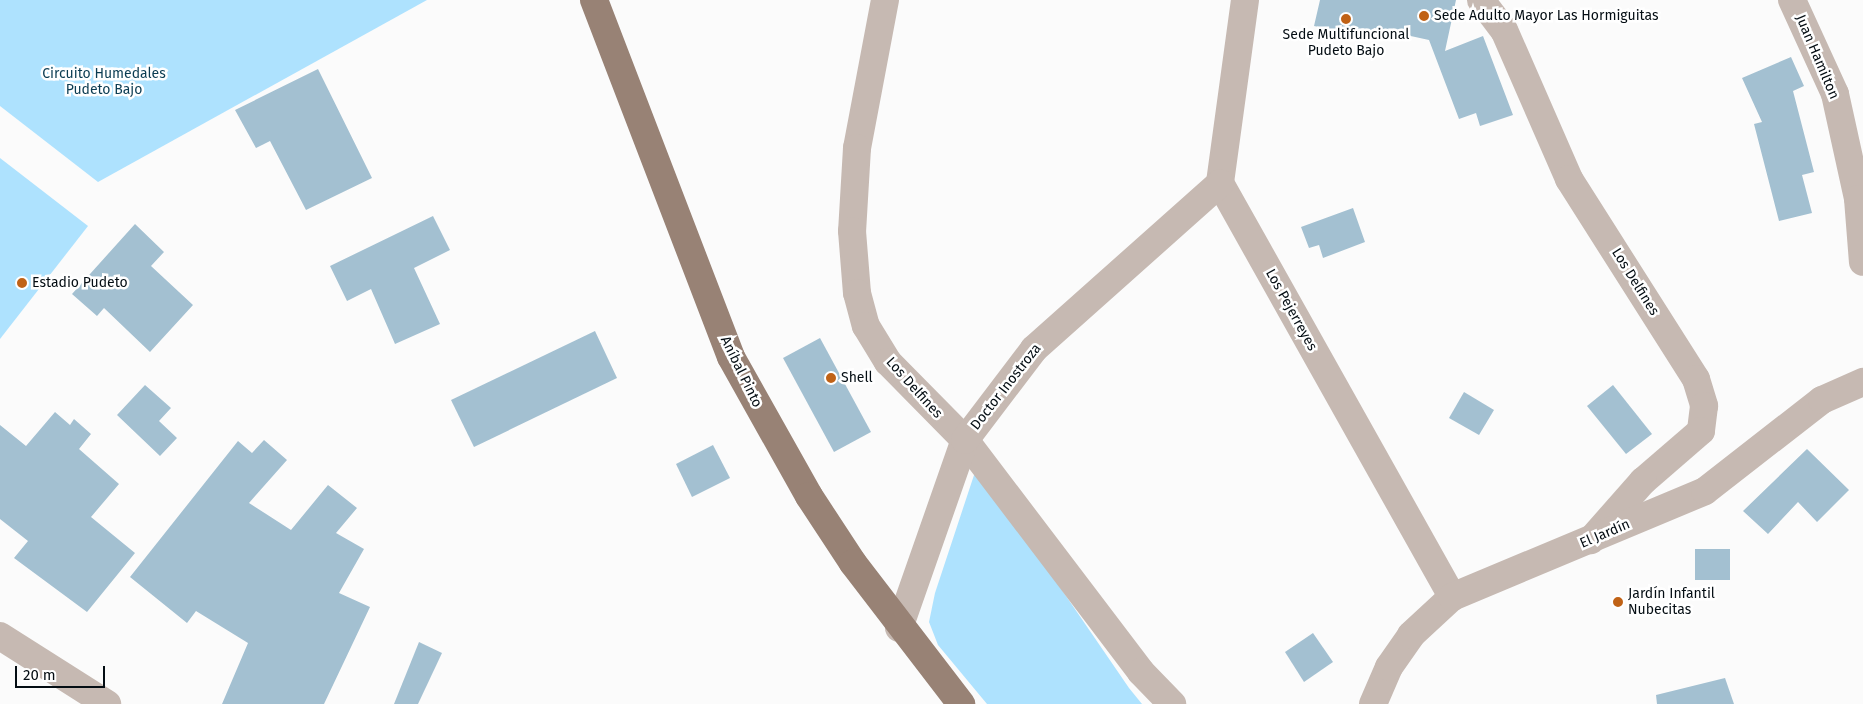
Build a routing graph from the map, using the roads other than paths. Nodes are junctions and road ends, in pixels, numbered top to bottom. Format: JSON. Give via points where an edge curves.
{"nodes":[{"id":1,"x":594,"y":0,"type":"edge"},
{"id":2,"x":885,"y":0,"type":"edge"},
{"id":3,"x":1245,"y":0,"type":"edge"},
{"id":4,"x":1481,"y":0,"type":"edge"},
{"id":5,"x":1792,"y":0,"type":"edge"},
{"id":6,"x":1220,"y":183,"type":"junction"},
{"id":7,"x":1863,"y":262,"type":"edge"},
{"id":8,"x":1863,"y":382,"type":"edge"},
{"id":9,"x":965,"y":440,"type":"junction"},
{"id":10,"x":1592,"y":540,"type":"junction"},
{"id":11,"x":1452,"y":597,"type":"junction"},
{"id":12,"x":899,"y":628,"type":"junction"},
{"id":13,"x":0,"y":636,"type":"edge"},
{"id":14,"x":107,"y":704,"type":"edge"},
{"id":15,"x":961,"y":704,"type":"edge"},
{"id":16,"x":1172,"y":704,"type":"edge"},
{"id":17,"x":1372,"y":704,"type":"edge"}],
"edges":[{"from":1,"to":12,"type":"main road","name":"Aníbal Pinto","via":[[731,357],[808,496]]},
{"from":2,"to":9,"type":"street","name":"Los Delfines","via":[[857,148],[852,231],[857,293],[866,326],[888,362]]},
{"from":3,"to":6,"type":"street"},
{"from":4,"to":10,"type":"street","name":"Los Delfines","via":[[1504,30],[1569,179],[1696,378],[1704,406],[1701,431],[1643,481]]},
{"from":5,"to":7,"type":"street","name":"Juan Hamilton","via":[[1835,94],[1858,199]]},
{"from":6,"to":9,"type":"street","name":"Doctor Inostroza","via":[[1034,348]]},
{"from":6,"to":11,"type":"street","name":"Los Pejerreyes"},
{"from":8,"to":10,"type":"street","name":"El Jardín","via":[[1822,400],[1704,491]]},
{"from":9,"to":12,"type":"street","name":"Doctor Inostroza"},
{"from":9,"to":16,"type":"street","name":"Los Delfines","via":[[1140,672]]},
{"from":10,"to":11,"type":"street","name":"El Jardín"},
{"from":11,"to":17,"type":"street","name":"El Jardín","via":[[1411,635],[1389,667]]},
{"from":12,"to":15,"type":"main road","name":"Aníbal Pinto"},
{"from":13,"to":14,"type":"street"}]}
